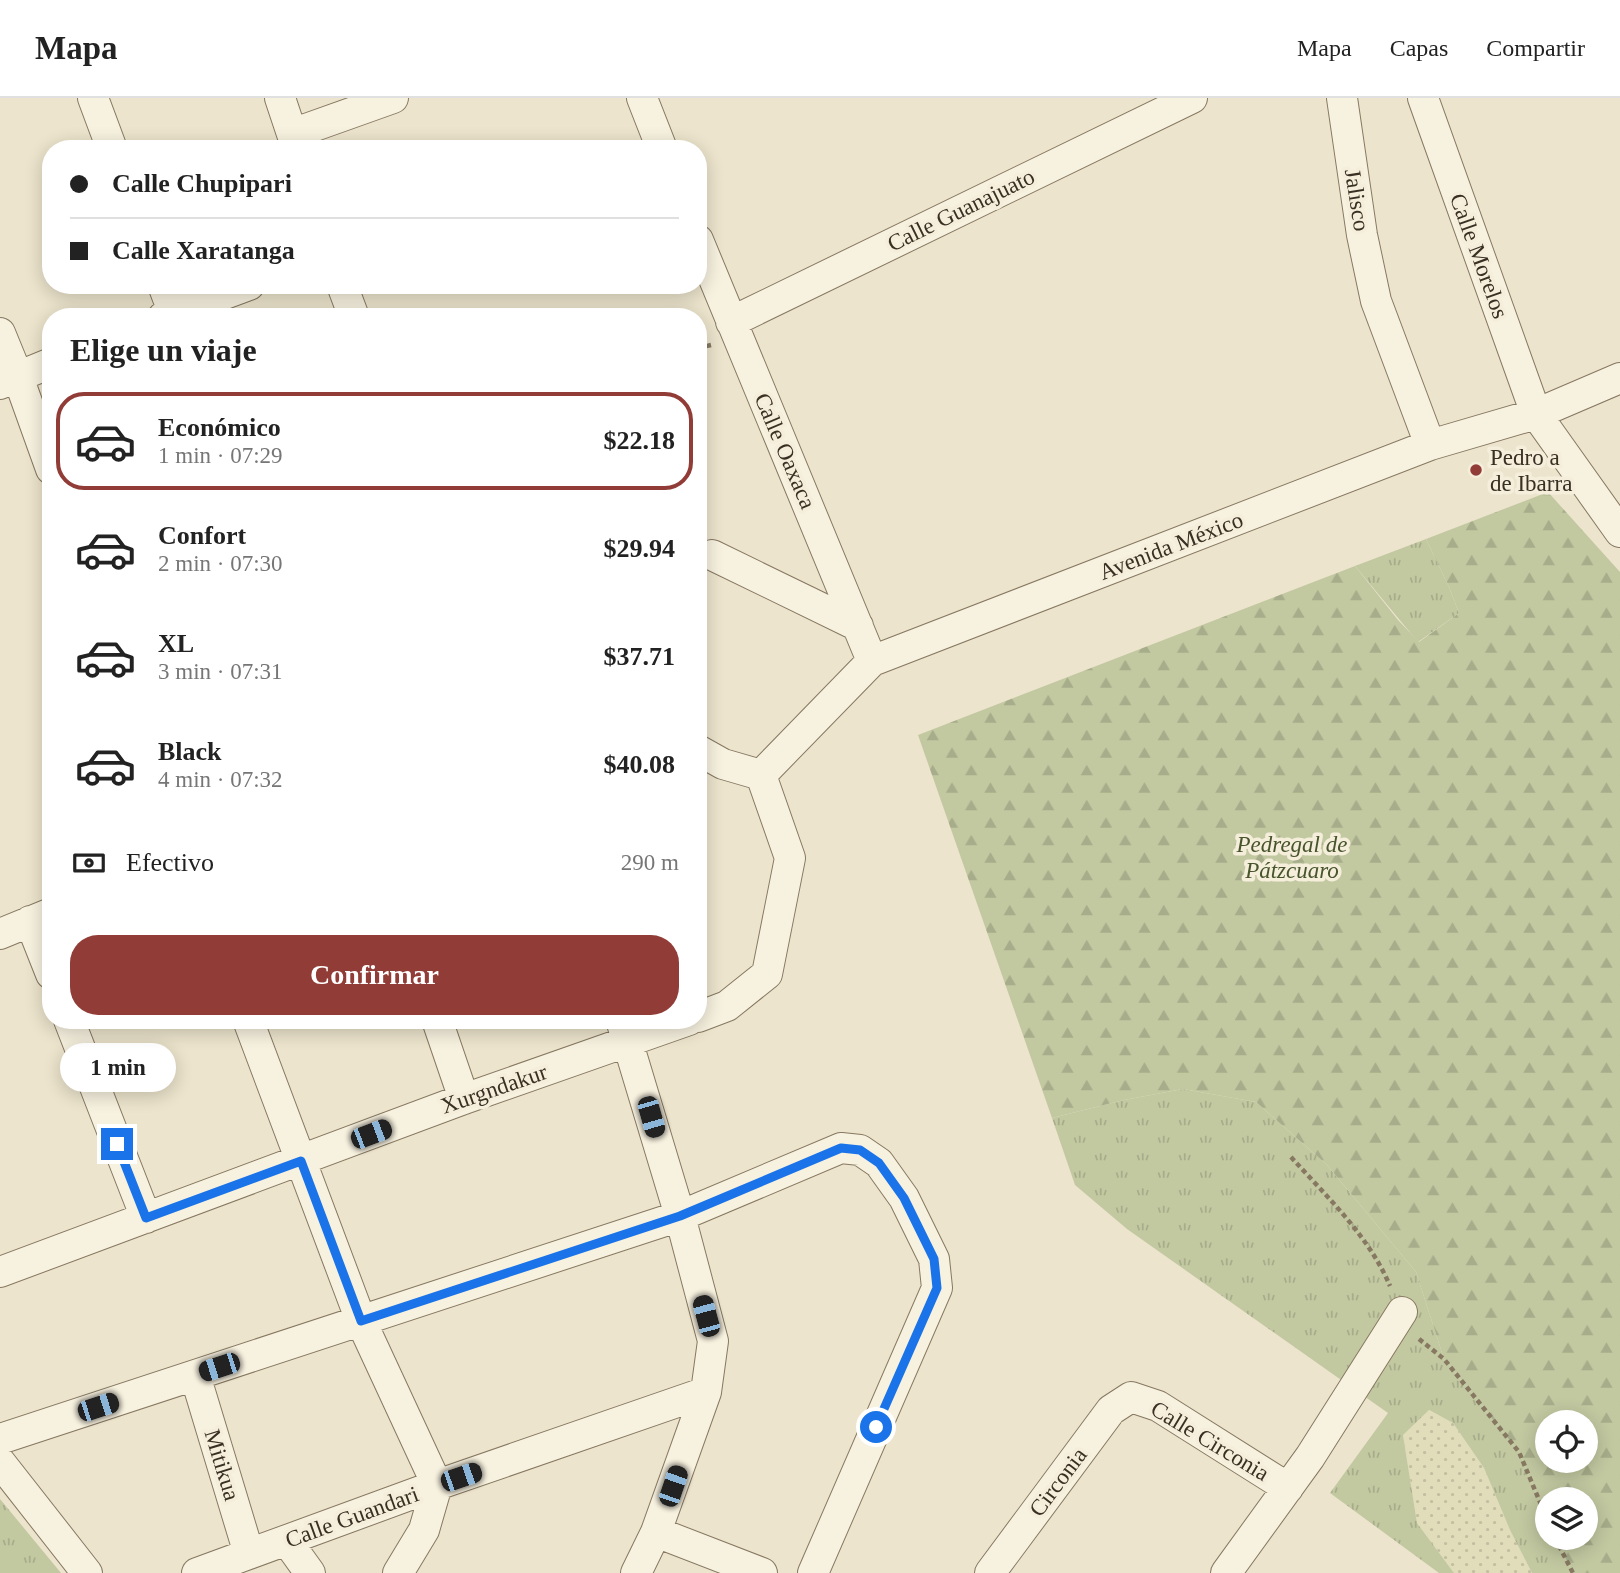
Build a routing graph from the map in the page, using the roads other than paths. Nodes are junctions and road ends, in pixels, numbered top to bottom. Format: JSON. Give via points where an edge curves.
{"nodes":[{"id":1,"x":93,"y":98,"type":"edge"},
{"id":2,"x":280,"y":98,"type":"edge"},
{"id":3,"x":393,"y":98,"type":"edge"},
{"id":4,"x":642,"y":98,"type":"edge"},
{"id":5,"x":1192,"y":98,"type":"edge"},
{"id":6,"x":1342,"y":98,"type":"edge"},
{"id":7,"x":1423,"y":98,"type":"edge"},
{"id":8,"x":109,"y":140,"type":"edge"},
{"id":9,"x":295,"y":140,"type":"edge"},
{"id":10,"x":297,"y":140,"type":"edge"},
{"id":11,"x":658,"y":140,"type":"edge"},
{"id":12,"x":707,"y":262,"type":"edge"},
{"id":13,"x":218,"y":294,"type":"edge"},
{"id":14,"x":169,"y":308,"type":"edge"},
{"id":15,"x":731,"y":322,"type":"junction"},
{"id":16,"x":0,"y":333,"type":"edge"},
{"id":17,"x":42,"y":367,"type":"edge"},
{"id":18,"x":1620,"y":378,"type":"edge"},
{"id":19,"x":9,"y":380,"type":"edge"},
{"id":20,"x":1536,"y":414,"type":"junction"},
{"id":21,"x":1430,"y":445,"type":"junction"},
{"id":22,"x":42,"y":450,"type":"edge"},
{"id":23,"x":1620,"y":532,"type":"edge"},
{"id":24,"x":712,"y":555,"type":"dead end"},
{"id":25,"x":858,"y":626,"type":"junction"},
{"id":26,"x":872,"y":661,"type":"junction"},
{"id":27,"x":707,"y":755,"type":"edge"},
{"id":28,"x":761,"y":775,"type":"junction"},
{"id":29,"x":40,"y":917,"type":"edge"},
{"id":30,"x":0,"y":934,"type":"edge"},
{"id":31,"x":707,"y":1014,"type":"edge"},
{"id":32,"x":72,"y":1029,"type":"edge"},
{"id":33,"x":251,"y":1029,"type":"edge"},
{"id":34,"x":440,"y":1029,"type":"edge"},
{"id":35,"x":625,"y":1031,"type":"edge"},
{"id":36,"x":464,"y":1099,"type":"junction"},
{"id":37,"x":301,"y":1161,"type":"junction"},
{"id":38,"x":680,"y":1216,"type":"junction"},
{"id":39,"x":146,"y":1218,"type":"junction"},
{"id":40,"x":0,"y":1272,"type":"edge"},
{"id":41,"x":1402,"y":1312,"type":"road end"},
{"id":42,"x":361,"y":1321,"type":"junction"},
{"id":43,"x":195,"y":1375,"type":"junction"},
{"id":44,"x":706,"y":1392,"type":"junction"},
{"id":45,"x":1132,"y":1397,"type":"joint"},
{"id":46,"x":0,"y":1439,"type":"edge"},
{"id":47,"x":0,"y":1462,"type":"edge"},
{"id":48,"x":437,"y":1485,"type":"junction"},
{"id":49,"x":1288,"y":1488,"type":"junction"},
{"id":50,"x":656,"y":1532,"type":"junction"},
{"id":51,"x":287,"y":1541,"type":"junction"},
{"id":52,"x":249,"y":1554,"type":"junction"},
{"id":53,"x":87,"y":1573,"type":"edge"},
{"id":54,"x":197,"y":1573,"type":"edge"},
{"id":55,"x":310,"y":1573,"type":"edge"},
{"id":56,"x":398,"y":1573,"type":"edge"},
{"id":57,"x":636,"y":1573,"type":"edge"},
{"id":58,"x":762,"y":1573,"type":"edge"},
{"id":59,"x":813,"y":1573,"type":"edge"},
{"id":60,"x":990,"y":1573,"type":"edge"},
{"id":61,"x":1226,"y":1573,"type":"edge"}],
"edges":[{"from":1,"to":8,"type":"street"},
{"from":2,"to":9,"type":"street"},
{"from":3,"to":10,"type":"street"},
{"from":4,"to":11,"type":"street"},
{"from":5,"to":15,"type":"street","name":"Calle Guanajuato"},
{"from":6,"to":21,"type":"street","name":"Jalisco","via":[[1376,301]]},
{"from":7,"to":20,"type":"street","name":"Calle Morelos"},
{"from":12,"to":15,"type":"street","name":"Calle Oaxaca"},
{"from":13,"to":14,"type":"street"},
{"from":15,"to":25,"type":"street","name":"Calle Oaxaca"},
{"from":16,"to":19,"type":"street"},
{"from":17,"to":19,"type":"street"},
{"from":18,"to":20,"type":"street","name":"Avenida México"},
{"from":19,"to":22,"type":"street"},
{"from":20,"to":21,"type":"street","name":"Avenida México"},
{"from":20,"to":23,"type":"street","name":"Calle Morelos"},
{"from":21,"to":26,"type":"street","name":"Avenida México"},
{"from":24,"to":25,"type":"street"},
{"from":25,"to":26,"type":"street","name":"Calle Oaxaca"},
{"from":26,"to":28,"type":"street","name":"Avenida México"},
{"from":27,"to":28,"type":"street"},
{"from":28,"to":31,"type":"street","via":[[790,858],[767,974],[727,1006]]},
{"from":29,"to":30,"type":"street"},
{"from":32,"to":39,"type":"street"},
{"from":33,"to":37,"type":"street"},
{"from":34,"to":36,"type":"street"},
{"from":35,"to":36,"type":"street","name":"Xurgndakur"},
{"from":35,"to":38,"type":"street"},
{"from":36,"to":37,"type":"street","name":"Xurgndakur"},
{"from":37,"to":39,"type":"street","name":"Xurgndakur"},
{"from":37,"to":42,"type":"street"},
{"from":38,"to":42,"type":"street"},
{"from":38,"to":44,"type":"street","via":[[713,1341]]},
{"from":38,"to":59,"type":"street","via":[[841,1148],[860,1150],[879,1163],[904,1198],[934,1259],[937,1288]]},
{"from":39,"to":40,"type":"street","name":"Xurgndakur"},
{"from":41,"to":49,"type":"street"},
{"from":42,"to":43,"type":"street"},
{"from":42,"to":48,"type":"street"},
{"from":43,"to":46,"type":"street"},
{"from":43,"to":52,"type":"street","name":"Mitikua"},
{"from":44,"to":48,"type":"street","name":"Calle Guandari"},
{"from":44,"to":50,"type":"street"},
{"from":45,"to":49,"type":"street","name":"Calle Circonia","via":[[1158,1406]]},
{"from":45,"to":60,"type":"street","name":"Circonia","via":[[1111,1410]]},
{"from":47,"to":53,"type":"street"},
{"from":48,"to":51,"type":"street","name":"Calle Guandari"},
{"from":48,"to":56,"type":"street","via":[[424,1530]]},
{"from":49,"to":61,"type":"street"},
{"from":50,"to":57,"type":"street"},
{"from":50,"to":58,"type":"street"},
{"from":51,"to":52,"type":"street","name":"Calle Guandari"},
{"from":51,"to":55,"type":"street"},
{"from":52,"to":54,"type":"street","name":"Calle Guandari"}]}
